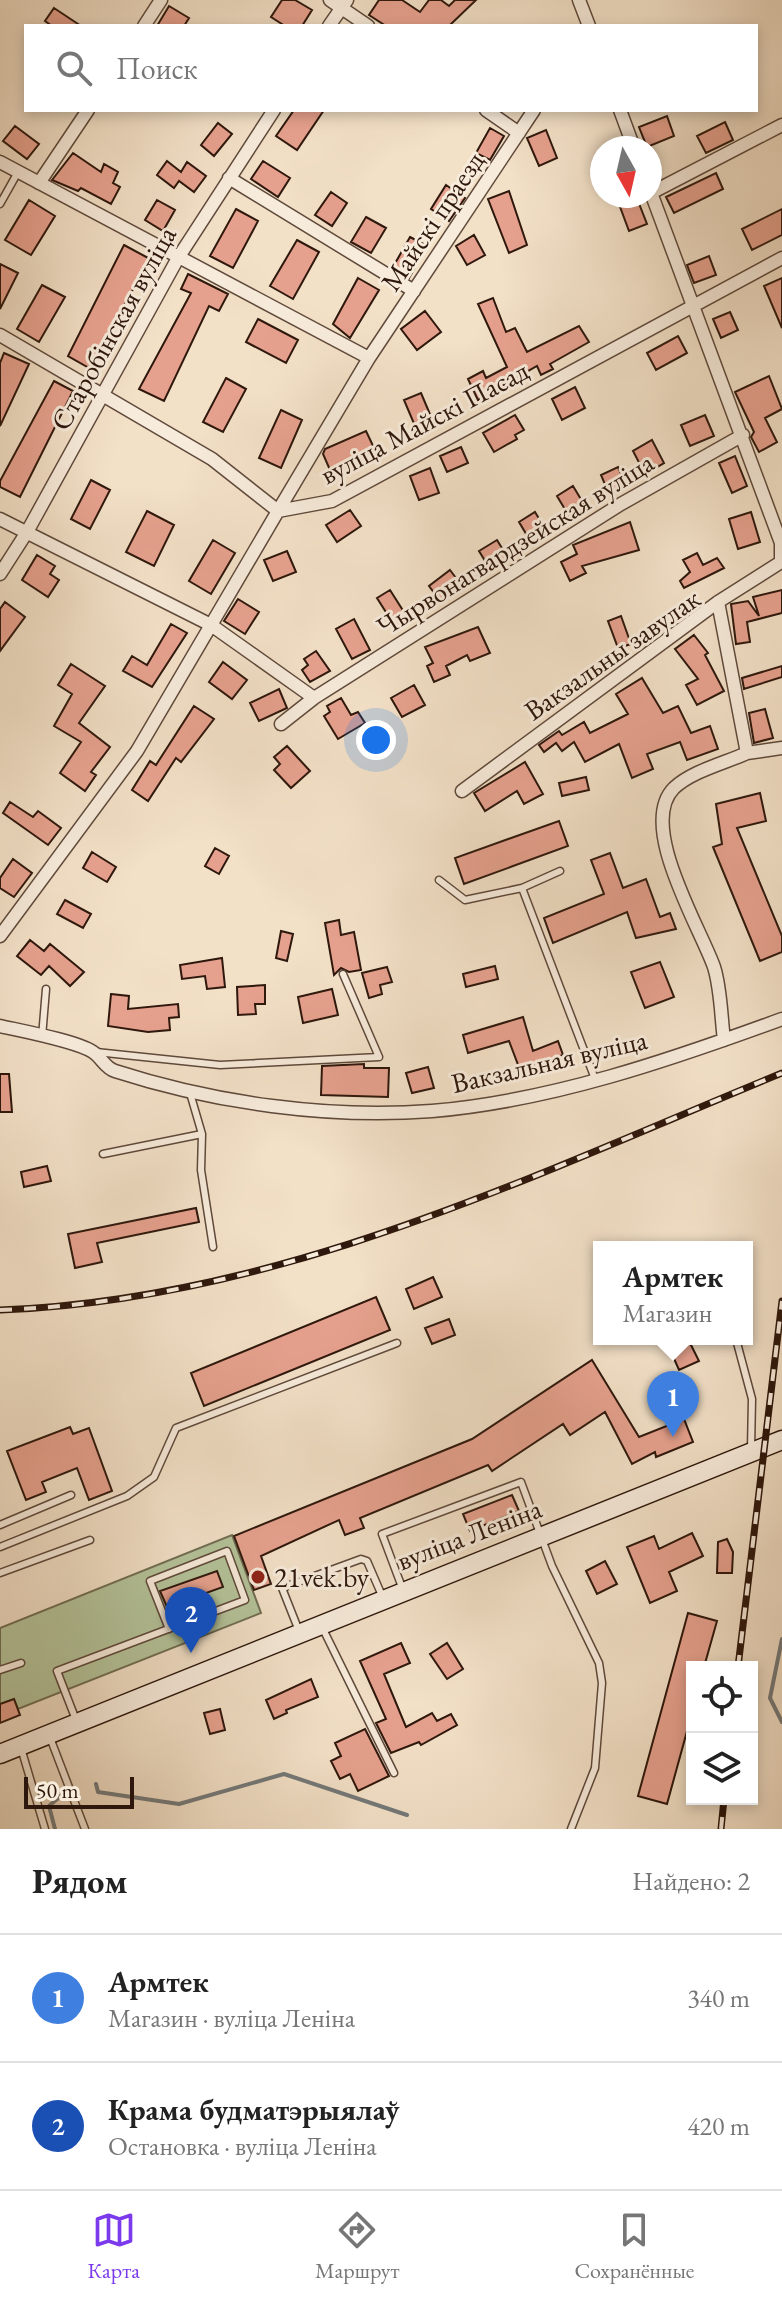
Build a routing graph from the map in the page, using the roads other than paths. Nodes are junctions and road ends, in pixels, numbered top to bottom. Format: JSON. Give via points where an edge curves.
{"nodes":[{"id":1,"x":161,"y":0,"type":"edge"},
{"id":2,"x":330,"y":0,"type":"edge"},
{"id":3,"x":579,"y":0,"type":"edge"},
{"id":4,"x":344,"y":4,"type":"edge"},
{"id":5,"x":145,"y":24,"type":"edge"},
{"id":6,"x":330,"y":24,"type":"edge"},
{"id":7,"x":366,"y":24,"type":"edge"},
{"id":8,"x":588,"y":24,"type":"edge"},
{"id":9,"x":87,"y":112,"type":"edge"},
{"id":10,"x":273,"y":112,"type":"edge"},
{"id":11,"x":489,"y":112,"type":"edge"},
{"id":12,"x":533,"y":112,"type":"edge"},
{"id":13,"x":621,"y":112,"type":"edge"},
{"id":14,"x":782,"y":125,"type":"edge"},
{"id":15,"x":519,"y":133,"type":"junction"},
{"id":16,"x":630,"y":136,"type":"edge"},
{"id":17,"x":0,"y":162,"type":"edge"},
{"id":18,"x":18,"y":172,"type":"junction"},
{"id":19,"x":229,"y":178,"type":"junction"},
{"id":20,"x":39,"y":183,"type":"junction"},
{"id":21,"x":662,"y":186,"type":"edge"},
{"id":22,"x":0,"y":204,"type":"edge"},
{"id":23,"x":657,"y":208,"type":"edge"},
{"id":24,"x":178,"y":258,"type":"junction"},
{"id":25,"x":782,"y":258,"type":"edge"},
{"id":26,"x":414,"y":291,"type":"junction"},
{"id":27,"x":693,"y":305,"type":"junction"},
{"id":28,"x":0,"y":335,"type":"edge"},
{"id":29,"x":369,"y":358,"type":"junction"},
{"id":30,"x":102,"y":394,"type":"junction"},
{"id":31,"x":743,"y":435,"type":"junction"},
{"id":32,"x":278,"y":511,"type":"junction"},
{"id":33,"x":0,"y":519,"type":"edge"},
{"id":34,"x":27,"y":532,"type":"junction"},
{"id":35,"x":781,"y":543,"type":"edge"},
{"id":36,"x":782,"y":562,"type":"edge"},
{"id":37,"x":0,"y":574,"type":"edge"},
{"id":38,"x":718,"y":602,"type":"junction"},
{"id":39,"x":211,"y":625,"type":"junction"},
{"id":40,"x":314,"y":698,"type":"junction"},
{"id":41,"x":281,"y":724,"type":"dead end"},
{"id":42,"x":782,"y":748,"type":"edge"},
{"id":43,"x":747,"y":753,"type":"junction"},
{"id":44,"x":462,"y":791,"type":"dead end"},
{"id":45,"x":560,"y":871,"type":"dead end"},
{"id":46,"x":439,"y":880,"type":"dead end"},
{"id":47,"x":522,"y":888,"type":"junction"},
{"id":48,"x":0,"y":936,"type":"edge"},
{"id":49,"x":343,"y":974,"type":"dead end"},
{"id":50,"x":46,"y":989,"type":"dead end"},
{"id":51,"x":782,"y":1019,"type":"edge"},
{"id":52,"x":0,"y":1026,"type":"edge"},
{"id":53,"x":42,"y":1037,"type":"junction"},
{"id":54,"x":724,"y":1040,"type":"junction"},
{"id":55,"x":93,"y":1052,"type":"junction"},
{"id":56,"x":595,"y":1079,"type":"junction"},
{"id":57,"x":189,"y":1090,"type":"junction"},
{"id":58,"x":202,"y":1134,"type":"junction"},
{"id":59,"x":103,"y":1154,"type":"dead end"},
{"id":60,"x":213,"y":1247,"type":"dead end"},
{"id":61,"x":397,"y":1343,"type":"dead end"},
{"id":62,"x":738,"y":1345,"type":"edge"},
{"id":63,"x":782,"y":1440,"type":"edge"},
{"id":64,"x":751,"y":1453,"type":"junction"},
{"id":65,"x":71,"y":1495,"type":"dead end"},
{"id":66,"x":0,"y":1525,"type":"edge"},
{"id":67,"x":540,"y":1537,"type":"junction"},
{"id":68,"x":90,"y":1540,"type":"dead end"},
{"id":69,"x":0,"y":1547,"type":"edge"},
{"id":70,"x":0,"y":1573,"type":"edge"},
{"id":71,"x":403,"y":1590,"type":"junction"},
{"id":72,"x":383,"y":1598,"type":"junction"},
{"id":73,"x":320,"y":1623,"type":"junction"},
{"id":74,"x":169,"y":1629,"type":"junction"},
{"id":75,"x":299,"y":1632,"type":"junction"},
{"id":76,"x":21,"y":1663,"type":"dead end"},
{"id":77,"x":0,"y":1670,"type":"edge"},
{"id":78,"x":78,"y":1723,"type":"junction"},
{"id":79,"x":49,"y":1735,"type":"junction"},
{"id":80,"x":20,"y":1746,"type":"junction"},
{"id":81,"x":0,"y":1754,"type":"edge"},
{"id":82,"x":394,"y":1773,"type":"dead end"},
{"id":83,"x":45,"y":1829,"type":"edge"},
{"id":84,"x":85,"y":1829,"type":"edge"},
{"id":85,"x":571,"y":1829,"type":"edge"}],
"edges":[{"from":1,"to":5,"type":"street"},
{"from":2,"to":4,"type":"street"},
{"from":3,"to":8,"type":"street"},
{"from":4,"to":6,"type":"street"},
{"from":4,"to":7,"type":"street"},
{"from":9,"to":20,"type":"street"},
{"from":10,"to":19,"type":"street","name":"Старобінская вуліца"},
{"from":11,"to":15,"type":"street"},
{"from":12,"to":15,"type":"street","name":"Майскі праезд"},
{"from":13,"to":16,"type":"street"},
{"from":14,"to":21,"type":"street"},
{"from":15,"to":26,"type":"street","name":"Майскі праезд"},
{"from":17,"to":18,"type":"street"},
{"from":18,"to":20,"type":"street"},
{"from":18,"to":22,"type":"lane"},
{"from":19,"to":24,"type":"street","name":"Старобінская вуліца"},
{"from":19,"to":26,"type":"street"},
{"from":20,"to":24,"type":"street"},
{"from":23,"to":27,"type":"street"},
{"from":24,"to":29,"type":"street"},
{"from":24,"to":30,"type":"street","name":"Старобінская вуліца"},
{"from":25,"to":27,"type":"street","name":"вуліца Майскі Пасад"},
{"from":26,"to":29,"type":"street","name":"Майскі праезд"},
{"from":27,"to":31,"type":"street"},
{"from":27,"to":32,"type":"street","name":"вуліца Майскі Пасад","via":[[332,501]]},
{"from":28,"to":30,"type":"street"},
{"from":29,"to":32,"type":"street","name":"Майскі праезд"},
{"from":30,"to":32,"type":"street","via":[[212,459]]},
{"from":30,"to":34,"type":"street","name":"Старобінская вуліца"},
{"from":31,"to":35,"type":"street"},
{"from":31,"to":40,"type":"street","name":"Чырвонагвардзейская вуліца","via":[[621,504]]},
{"from":32,"to":39,"type":"street"},
{"from":33,"to":34,"type":"street"},
{"from":34,"to":37,"type":"street","name":"Старобінская вуліца"},
{"from":34,"to":39,"type":"street"},
{"from":35,"to":36,"type":"street"},
{"from":36,"to":38,"type":"street"},
{"from":38,"to":43,"type":"street","name":"Вакзальны завулак"},
{"from":38,"to":44,"type":"street","name":"Вакзальны завулак"},
{"from":39,"to":40,"type":"street"},
{"from":39,"to":48,"type":"street","via":[[137,751]]},
{"from":40,"to":41,"type":"street","name":"Чырвонагвардзейская вуліца"},
{"from":42,"to":43,"type":"street"},
{"from":43,"to":54,"type":"street","via":[[674,788],[661,821],[674,875],[715,970]]},
{"from":45,"to":47,"type":"lane"},
{"from":46,"to":47,"type":"lane","via":[[465,900]]},
{"from":47,"to":56,"type":"lane"},
{"from":49,"to":55,"type":"lane","via":[[379,1057],[220,1065]]},
{"from":50,"to":53,"type":"lane"},
{"from":51,"to":54,"type":"street","name":"Вакзальная вуліца"},
{"from":52,"to":53,"type":"street","name":"Вакзальная вуліца"},
{"from":53,"to":55,"type":"street","name":"Вакзальная вуліца"},
{"from":54,"to":56,"type":"street","name":"Вакзальная вуліца"},
{"from":55,"to":57,"type":"street","name":"Вакзальная вуліца","via":[[111,1070]]},
{"from":56,"to":57,"type":"street","name":"Вакзальная вуліца","via":[[497,1102],[399,1113],[244,1101]]},
{"from":57,"to":58,"type":"lane"},
{"from":58,"to":59,"type":"lane"},
{"from":58,"to":60,"type":"lane","via":[[201,1170]]},
{"from":61,"to":69,"type":"lane","via":[[176,1428],[154,1477],[127,1496]]},
{"from":62,"to":64,"type":"lane","via":[[752,1399]]},
{"from":63,"to":64,"type":"main road","name":"вуліца Леніна"},
{"from":64,"to":67,"type":"main road","name":"вуліца Леніна"},
{"from":65,"to":66,"type":"lane"},
{"from":67,"to":71,"type":"main road","name":"вуліца Леніна"},
{"from":67,"to":71,"type":"lane","via":[[521,1482],[382,1534]]},
{"from":67,"to":85,"type":"lane","via":[[599,1663],[602,1683],[595,1768]]},
{"from":68,"to":70,"type":"lane"},
{"from":71,"to":72,"type":"main road","name":"вуліца Леніна"},
{"from":72,"to":73,"type":"main road","name":"вуліца Леніна"},
{"from":72,"to":75,"type":"lane","via":[[367,1561],[361,1559],[282,1588]]},
{"from":73,"to":75,"type":"main road","name":"вуліца Леніна"},
{"from":73,"to":82,"type":"lane"},
{"from":74,"to":74,"type":"lane","via":[[245,1600],[227,1551],[150,1581]]},
{"from":74,"to":78,"type":"lane","via":[[57,1671]]},
{"from":75,"to":78,"type":"main road","name":"вуліца Леніна"},
{"from":76,"to":77,"type":"lane"},
{"from":78,"to":79,"type":"main road","name":"вуліца Леніна"},
{"from":79,"to":80,"type":"main road","name":"вуліца Леніна"},
{"from":79,"to":84,"type":"lane"},
{"from":80,"to":81,"type":"main road","name":"вуліца Леніна"},
{"from":80,"to":83,"type":"lane"}]}
